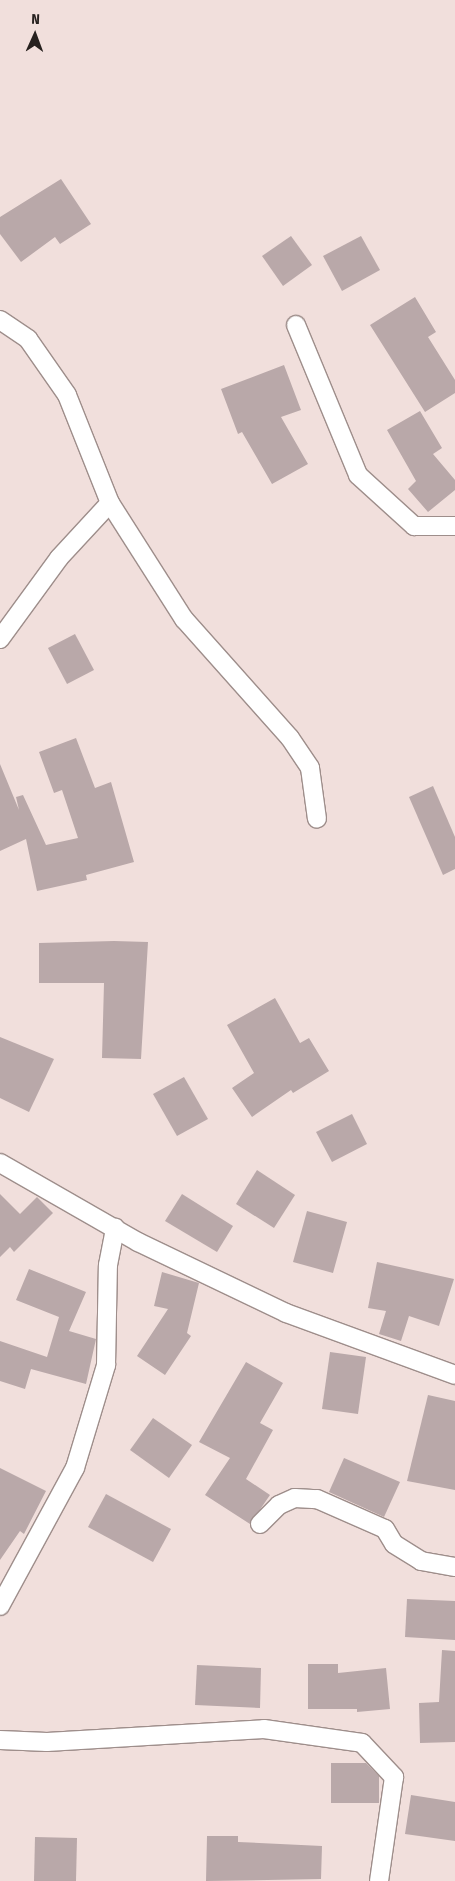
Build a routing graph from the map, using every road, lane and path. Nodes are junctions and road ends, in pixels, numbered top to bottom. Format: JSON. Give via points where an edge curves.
{"nodes":[{"id":1,"x":0,"y":320,"type":"edge"},
{"id":2,"x":296,"y":325,"type":"dead end"},
{"id":3,"x":110,"y":503,"type":"junction"},
{"id":4,"x":455,"y":526,"type":"edge"},
{"id":5,"x":0,"y":640,"type":"edge"},
{"id":6,"x":317,"y":819,"type":"dead end"},
{"id":7,"x":0,"y":1163,"type":"edge"},
{"id":8,"x":115,"y":1228,"type":"junction"},
{"id":9,"x":455,"y":1375,"type":"edge"},
{"id":10,"x":260,"y":1524,"type":"dead end"},
{"id":11,"x":455,"y":1567,"type":"edge"},
{"id":12,"x":0,"y":1606,"type":"edge"},
{"id":13,"x":0,"y":1740,"type":"edge"},
{"id":14,"x":379,"y":1881,"type":"edge"}],
"edges":[{"from":1,"to":3,"type":"street","via":[[28,339],[67,396]]},
{"from":2,"to":4,"type":"street","via":[[358,475],[414,526]]},
{"from":3,"to":5,"type":"street","via":[[59,558]]},
{"from":3,"to":6,"type":"street","via":[[184,619],[310,768]]},
{"from":7,"to":8,"type":"street"},
{"from":8,"to":9,"type":"street","via":[[286,1313]]},
{"from":8,"to":12,"type":"street","via":[[108,1265],[106,1366],[75,1468]]},
{"from":10,"to":11,"type":"street","via":[[279,1505],[294,1498],[317,1499],[385,1529],[394,1544],[421,1561]]},
{"from":13,"to":14,"type":"street","via":[[46,1742],[264,1729],[362,1743],[394,1777]]}]}
